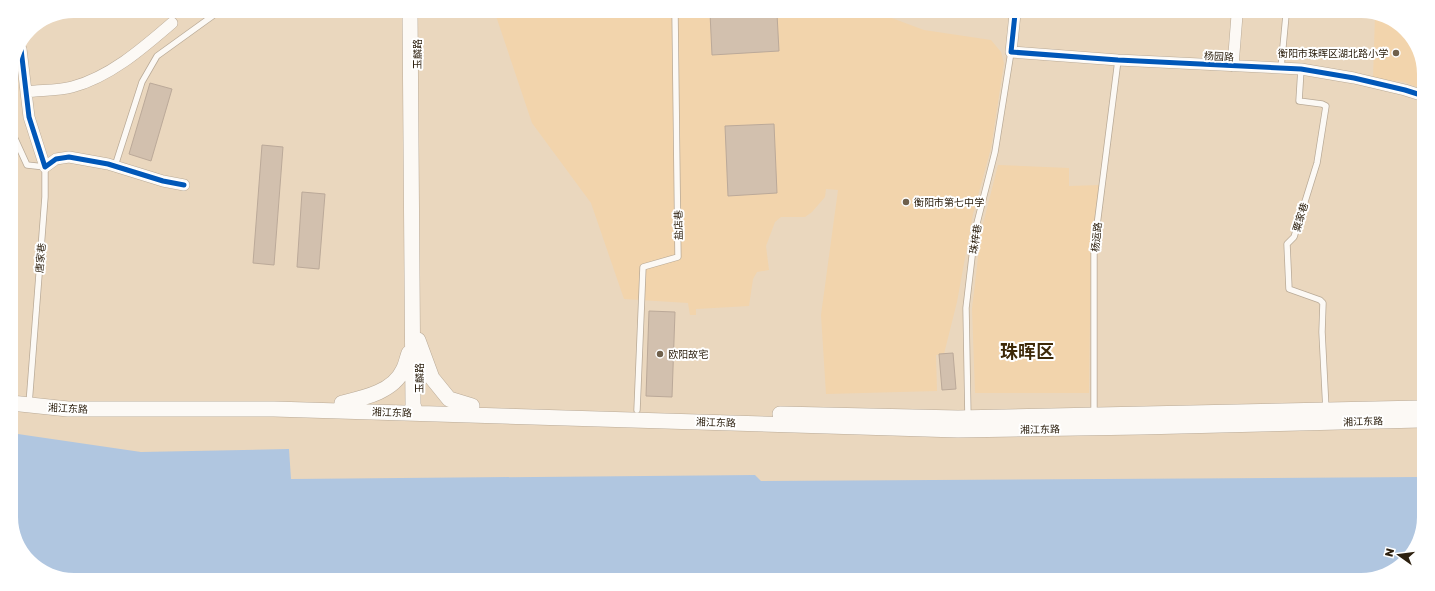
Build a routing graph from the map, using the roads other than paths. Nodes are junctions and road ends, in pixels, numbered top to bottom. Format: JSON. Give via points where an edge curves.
{"nodes":[{"id":1,"x":210,"y":18,"type":"edge"},
{"id":2,"x":410,"y":18,"type":"edge"},
{"id":3,"x":416,"y":18,"type":"edge"},
{"id":4,"x":675,"y":18,"type":"edge"},
{"id":5,"x":1015,"y":18,"type":"edge"},
{"id":6,"x":1237,"y":18,"type":"edge"},
{"id":7,"x":1286,"y":18,"type":"edge"},
{"id":8,"x":172,"y":23,"type":"dead end"},
{"id":9,"x":1011,"y":52,"type":"junction"},
{"id":10,"x":21,"y":56,"type":"edge"},
{"id":11,"x":1118,"y":60,"type":"junction"},
{"id":12,"x":1233,"y":66,"type":"junction"},
{"id":13,"x":1281,"y":68,"type":"junction"},
{"id":14,"x":1301,"y":69,"type":"junction"},
{"id":15,"x":26,"y":92,"type":"junction"},
{"id":16,"x":1417,"y":94,"type":"edge"},
{"id":17,"x":18,"y":146,"type":"edge"},
{"id":18,"x":115,"y":166,"type":"junction"},
{"id":19,"x":45,"y":167,"type":"junction"},
{"id":20,"x":184,"y":185,"type":"dead end"},
{"id":21,"x":416,"y":341,"type":"junction"},
{"id":22,"x":18,"y":397,"type":"edge"},
{"id":23,"x":29,"y":401,"type":"junction"},
{"id":24,"x":18,"y":402,"type":"edge"},
{"id":25,"x":342,"y":403,"type":"junction"},
{"id":26,"x":472,"y":406,"type":"junction"},
{"id":27,"x":416,"y":408,"type":"junction"},
{"id":28,"x":1417,"y":408,"type":"edge"},
{"id":29,"x":637,"y":410,"type":"junction"},
{"id":30,"x":1326,"y":410,"type":"junction"},
{"id":31,"x":1094,"y":415,"type":"junction"},
{"id":32,"x":968,"y":418,"type":"junction"},
{"id":33,"x":1417,"y":420,"type":"edge"}],
"edges":[{"from":1,"to":18,"type":"lane","via":[[157,56],[142,82]]},
{"from":2,"to":21,"type":"main road","name":"玉麟路"},
{"from":3,"to":21,"type":"main road","name":"玉麟路"},
{"from":4,"to":29,"type":"lane","name":"盐店巷","via":[[678,257],[644,267]]},
{"from":5,"to":9,"type":"street","name":"珠梓巷"},
{"from":6,"to":12,"type":"street"},
{"from":7,"to":13,"type":"lane"},
{"from":8,"to":15,"type":"street","via":[[141,50],[100,75],[72,87]]},
{"from":9,"to":11,"type":"street","name":"杨园路"},
{"from":9,"to":32,"type":"lane","name":"珠梓巷","via":[[994,152],[975,231],[966,308]]},
{"from":10,"to":15,"type":"street"},
{"from":11,"to":12,"type":"street","name":"杨园路"},
{"from":11,"to":31,"type":"lane","name":"杨运路","via":[[1094,250]]},
{"from":12,"to":13,"type":"street","name":"杨园路"},
{"from":13,"to":14,"type":"street","name":"杨园路"},
{"from":14,"to":16,"type":"street","name":"杨园路","via":[[1354,78]]},
{"from":14,"to":30,"type":"lane","name":"粟家巷","via":[[1299,101],[1326,106],[1317,163],[1294,237],[1287,244],[1289,289],[1323,303]]},
{"from":15,"to":19,"type":"street","via":[[29,117]]},
{"from":17,"to":19,"type":"lane","via":[[27,166]]},
{"from":18,"to":19,"type":"street","via":[[69,157],[56,159]]},
{"from":18,"to":20,"type":"street","via":[[163,182]]},
{"from":19,"to":23,"type":"lane","name":"唐家巷","via":[[45,197]]},
{"from":21,"to":25,"type":"main road","via":[[403,372],[388,388]]},
{"from":21,"to":26,"type":"main road","via":[[432,378],[449,399]]},
{"from":21,"to":27,"type":"main road","name":"玉麟路"},
{"from":22,"to":23,"type":"main road","name":"湘江东路"},
{"from":23,"to":24,"type":"main road","name":"湘江东路"},
{"from":23,"to":25,"type":"main road","name":"湘江东路"},
{"from":23,"to":27,"type":"main road","name":"湘江东路","via":[[68,409]]},
{"from":25,"to":27,"type":"main road","name":"湘江东路"},
{"from":26,"to":27,"type":"main road","name":"湘江东路"},
{"from":26,"to":29,"type":"main road","name":"湘江东路"},
{"from":27,"to":33,"type":"main road","name":"湘江东路","via":[[958,430]]},
{"from":28,"to":30,"type":"main road","name":"湘江东路"},
{"from":29,"to":32,"type":"main road","name":"湘江东路"},
{"from":30,"to":31,"type":"main road","name":"湘江东路"},
{"from":31,"to":32,"type":"main road","name":"湘江东路"}]}
